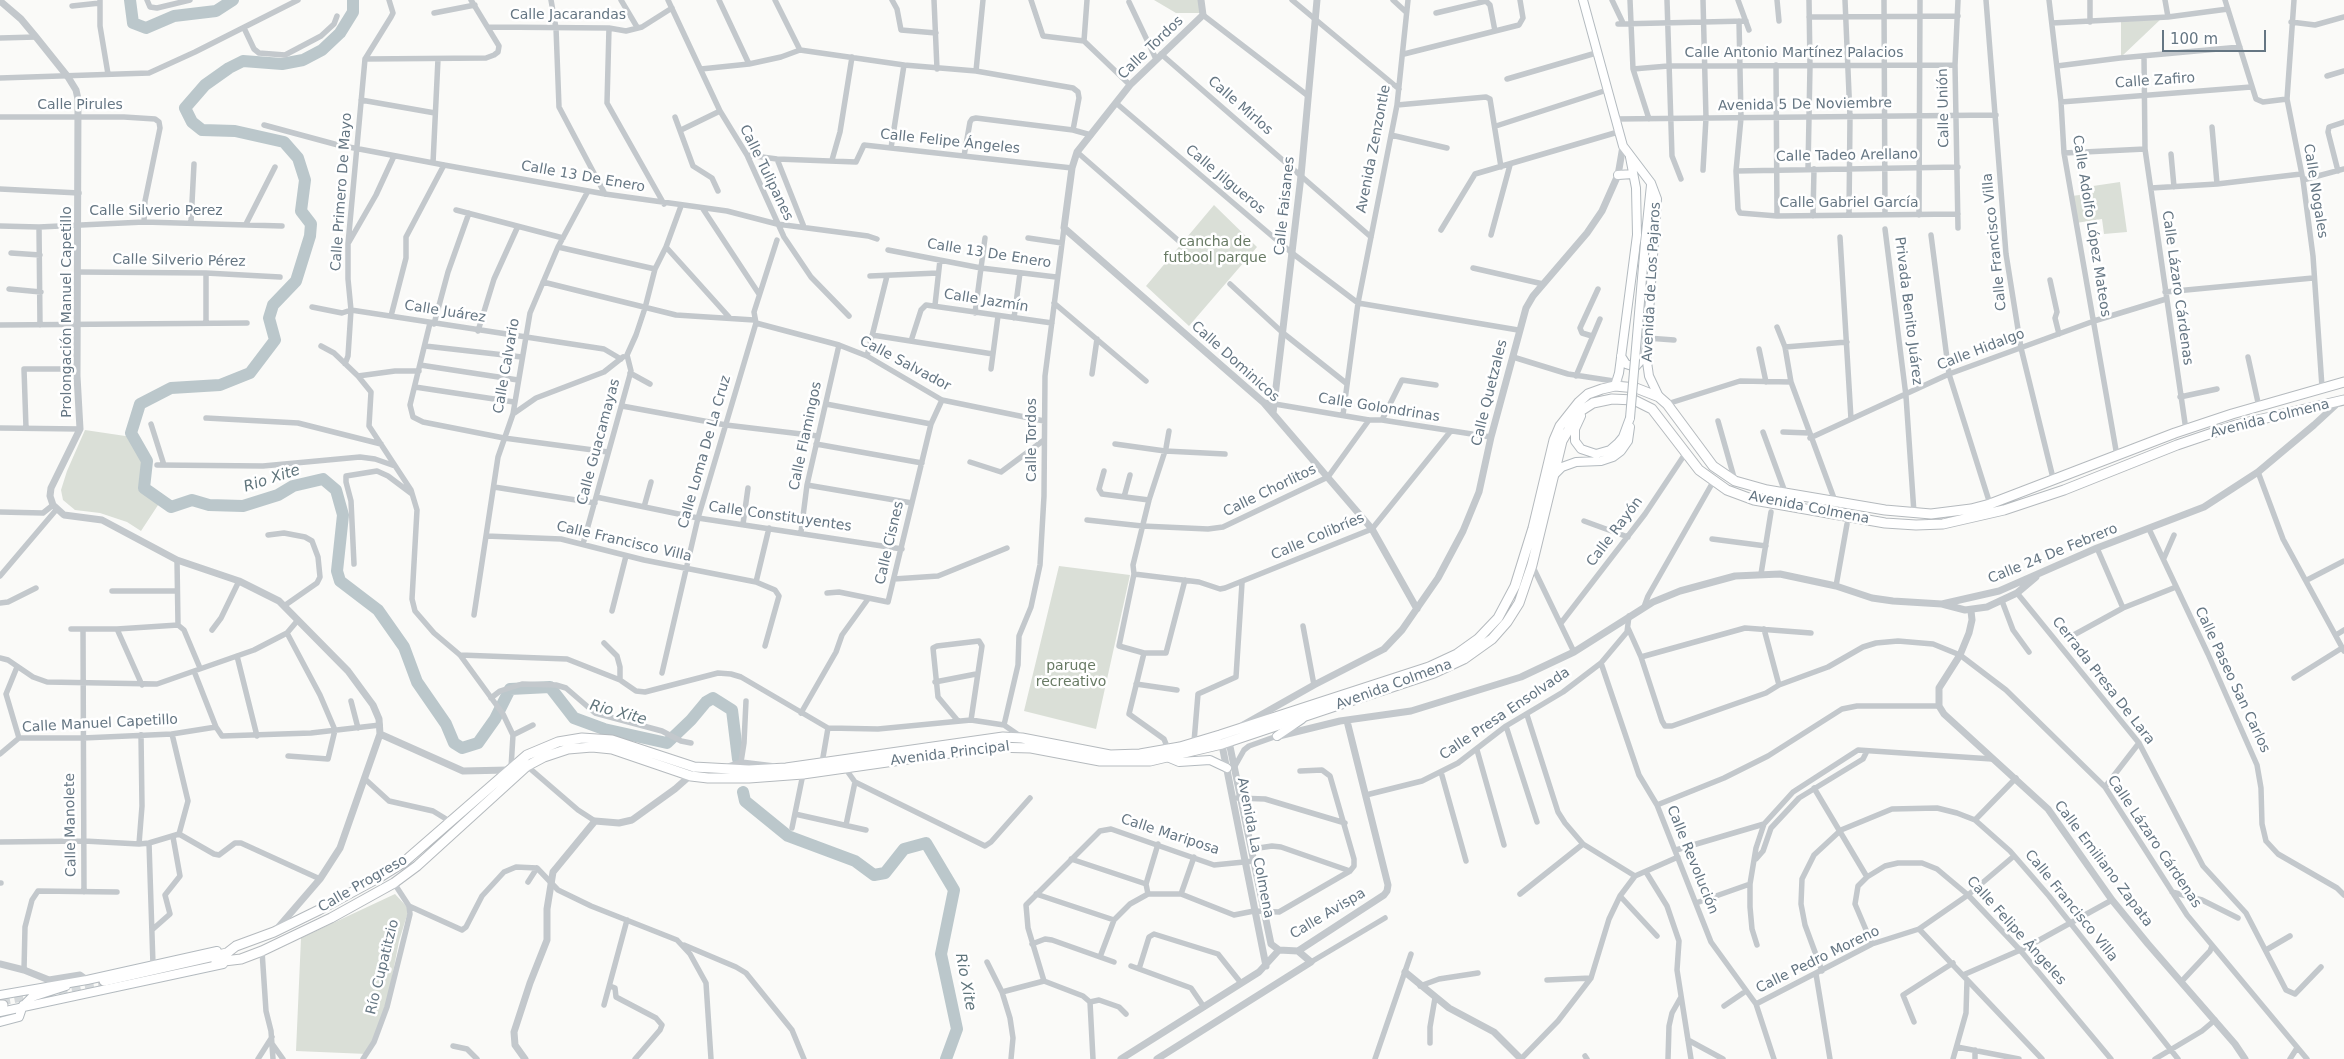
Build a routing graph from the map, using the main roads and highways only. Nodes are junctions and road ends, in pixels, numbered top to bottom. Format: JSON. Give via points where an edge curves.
{"nodes":[{"id":1,"x":1583,"y":0,"type":"edge"},
{"id":2,"x":1629,"y":156,"type":"junction"},
{"id":3,"x":1632,"y":174,"type":"junction"},
{"id":4,"x":1618,"y":175,"type":"road end"},
{"id":5,"x":1651,"y":183,"type":"junction"},
{"id":6,"x":1636,"y":188,"type":"junction"},
{"id":7,"x":1646,"y":225,"type":"junction"},
{"id":8,"x":1646,"y":355,"type":"junction"},
{"id":9,"x":1620,"y":356,"type":"junction"},
{"id":10,"x":2344,"y":382,"type":"edge"},
{"id":11,"x":1616,"y":384,"type":"junction"},
{"id":12,"x":1659,"y":397,"type":"junction"},
{"id":13,"x":2342,"y":400,"type":"edge"},
{"id":14,"x":1593,"y":403,"type":"junction"},
{"id":15,"x":1630,"y":418,"type":"junction"},
{"id":16,"x":1552,"y":476,"type":"junction"},
{"id":17,"x":1304,"y":718,"type":"junction"},
{"id":18,"x":1277,"y":736,"type":"road end"},
{"id":19,"x":1228,"y":737,"type":"junction"},
{"id":20,"x":1168,"y":753,"type":"junction"},
{"id":21,"x":694,"y":767,"type":"joint"},
{"id":22,"x":1231,"y":767,"type":"road end"},
{"id":23,"x":690,"y":776,"type":"joint"},
{"id":24,"x":236,"y":946,"type":"junction"},
{"id":25,"x":87,"y":980,"type":"junction"},
{"id":26,"x":72,"y":982,"type":"junction"},
{"id":27,"x":104,"y":985,"type":"junction"},
{"id":28,"x":10,"y":993,"type":"junction"},
{"id":29,"x":82,"y":993,"type":"junction"},
{"id":30,"x":1,"y":1003,"type":"edge"},
{"id":31,"x":24,"y":1005,"type":"junction"},
{"id":32,"x":0,"y":1022,"type":"edge"}],
"edges":[{"from":1,"to":2,"type":"main road","name":"Avenida de Los Pajaros","via":[[1618,132]]},
{"from":2,"to":3,"type":"main road"},
{"from":2,"to":5,"type":"main road","name":"Avenida de Los Pajaros"},
{"from":3,"to":4,"type":"main road"},
{"from":3,"to":6,"type":"main road"},
{"from":5,"to":7,"type":"main road"},
{"from":5,"to":8,"type":"main road","name":"Avenida de Los Pajaros","via":[[1658,210]]},
{"from":6,"to":7,"type":"main road"},
{"from":6,"to":9,"type":"main road","via":[[1637,235]]},
{"from":7,"to":15,"type":"main road","bridge":true},
{"from":8,"to":9,"type":"main road","via":[[1635,367],[1626,364]]},
{"from":8,"to":12,"type":"main road","name":"Avenida de Los Pajaros","via":[[1649,376]]},
{"from":9,"to":11,"type":"main road"},
{"from":10,"to":12,"type":"main road","name":"Avenida Colmena","via":[[2186,430],[1990,504],[1942,514],[1835,501],[1767,490],[1735,481],[1713,466]]},
{"from":11,"to":12,"type":"main road","name":"Avenida Colmena"},
{"from":11,"to":19,"type":"main road","name":"Avenida Colmena","via":[[1588,394],[1560,426],[1515,586],[1498,618],[1478,639],[1457,654],[1429,667]]},
{"from":13,"to":14,"type":"main road","name":"Avenida Colmena","via":[[2236,425],[2004,510],[1943,524],[1916,525],[1885,523],[1754,500],[1727,490],[1713,482],[1685,454],[1652,408],[1634,400],[1612,398]]},
{"from":14,"to":15,"type":"main road","via":[[1577,422],[1575,441],[1587,452],[1602,453],[1618,443]]},
{"from":14,"to":16,"type":"main road","name":"Avenida Colmena","via":[[1579,412],[1568,428]]},
{"from":15,"to":16,"type":"main road","via":[[1628,441],[1613,457],[1576,462],[1562,467]]},
{"from":16,"to":17,"type":"main road","name":"Avenida Colmena","via":[[1532,565],[1519,603],[1492,639],[1464,659],[1434,673]]},
{"from":17,"to":18,"type":"main road"},
{"from":17,"to":19,"type":"main road","name":"Avenida Colmena"},
{"from":19,"to":20,"type":"main road","name":"Avenida Principal"},
{"from":19,"to":20,"type":"main road","name":"Avenida Principal","via":[[1194,742]]},
{"from":20,"to":21,"type":"main road","name":"Avenida Principal","via":[[1110,754],[1022,738],[980,740],[786,768]]},
{"from":20,"to":22,"type":"main road","via":[[1179,762],[1210,760]]},
{"from":20,"to":23,"type":"main road","name":"Avenida Principal","via":[[1142,761],[1100,761],[1012,746],[992,746],[803,774],[749,778]]},
{"from":21,"to":24,"type":"main road","name":"Calle Progreso","via":[[624,743],[599,738],[558,742],[540,748],[510,769],[404,862],[274,932]]},
{"from":23,"to":27,"type":"main road","name":"Calle Progreso","via":[[601,747],[556,752],[527,766],[424,860],[394,883],[331,918],[241,959]]},
{"from":24,"to":25,"type":"main road","name":"Calle Progreso"},
{"from":24,"to":27,"type":"main road","via":[[220,955]]},
{"from":25,"to":26,"type":"main road","name":"Calle Progreso"},
{"from":25,"to":27,"type":"main road"},
{"from":25,"to":29,"type":"main road"},
{"from":26,"to":28,"type":"main road","name":"Calle Progreso"},
{"from":26,"to":31,"type":"main road","via":[[63,989],[32,997]]},
{"from":27,"to":29,"type":"main road"},
{"from":28,"to":30,"type":"main road","name":"Calle Progreso"},
{"from":28,"to":31,"type":"main road"},
{"from":29,"to":31,"type":"main road"},
{"from":30,"to":31,"type":"main road"},
{"from":31,"to":32,"type":"main road","via":[[19,1017]]}]}
